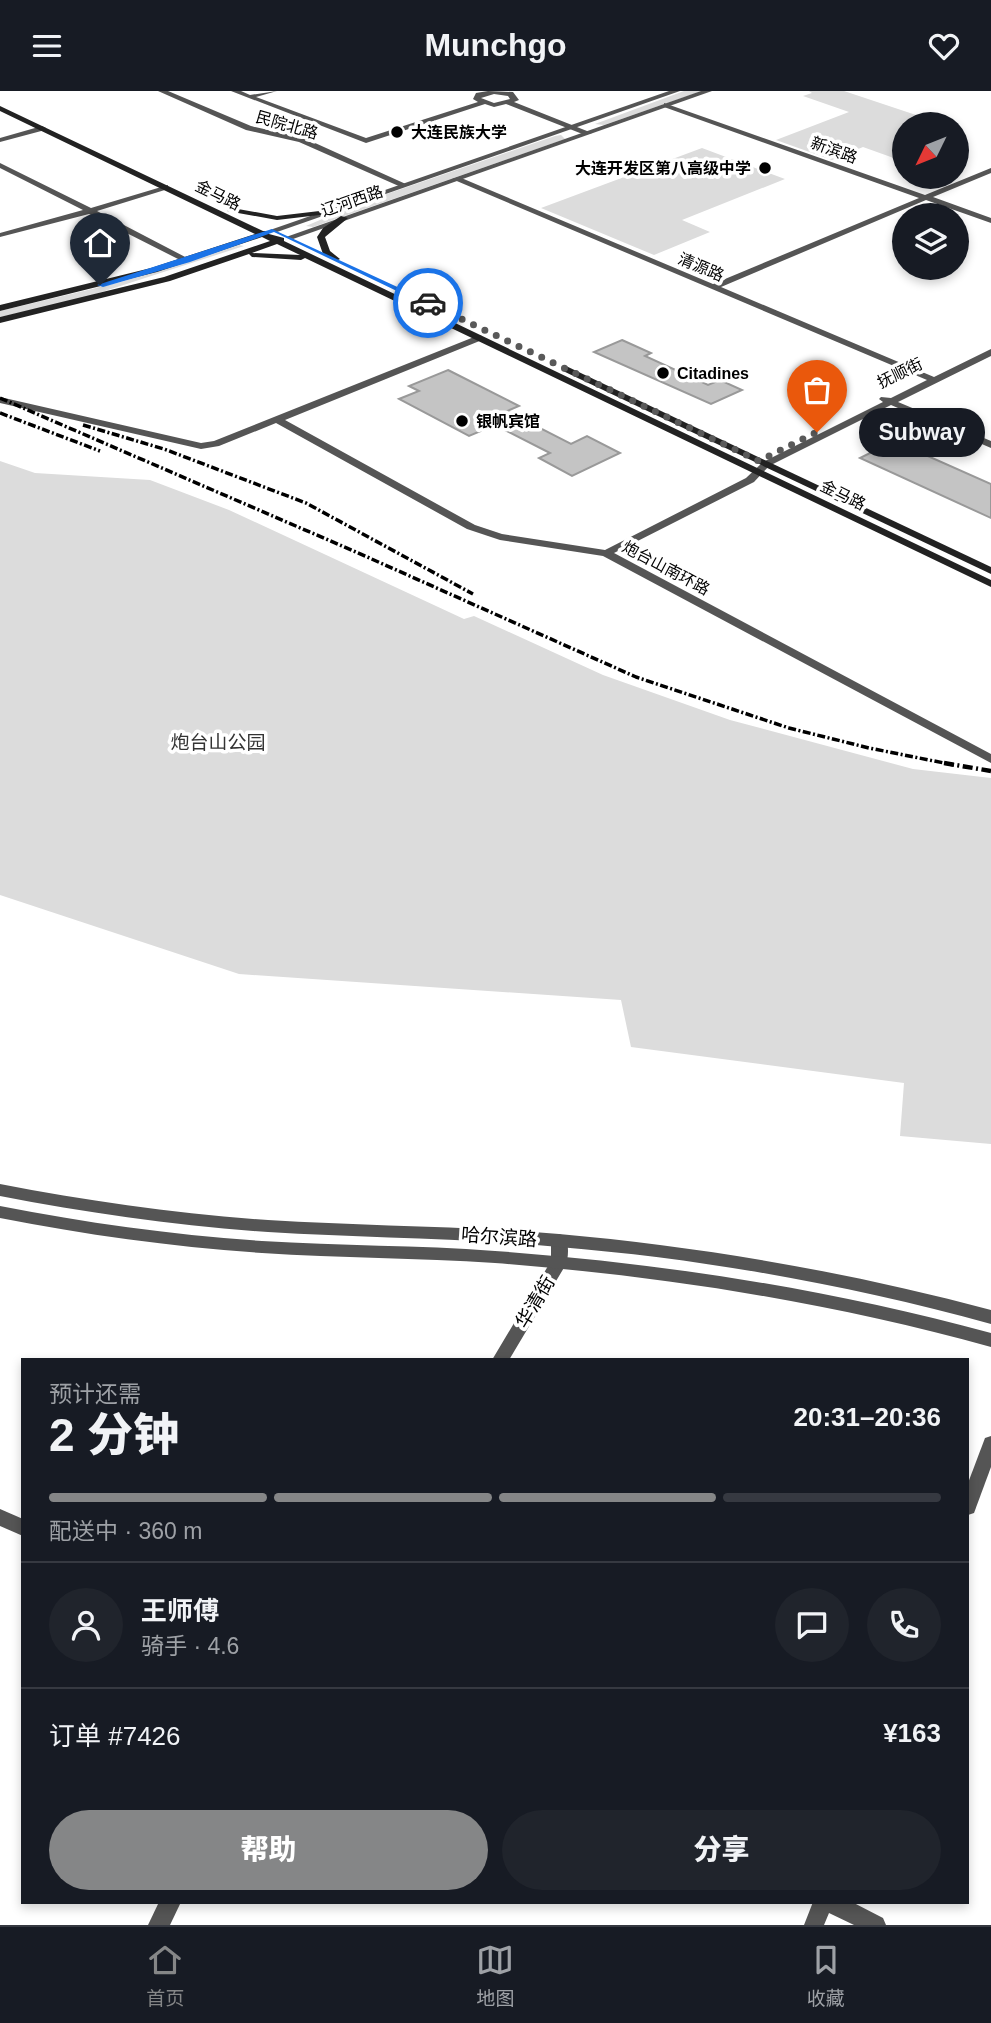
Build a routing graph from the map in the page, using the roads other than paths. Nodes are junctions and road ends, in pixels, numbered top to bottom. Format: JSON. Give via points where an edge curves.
{"nodes":[{"id":1,"x":162,"y":91,"type":"edge"},
{"id":2,"x":235,"y":91,"type":"edge"},
{"id":3,"x":273,"y":91,"type":"edge"},
{"id":4,"x":676,"y":91,"type":"edge"},
{"id":5,"x":708,"y":91,"type":"edge"},
{"id":6,"x":480,"y":92,"type":"edge"},
{"id":7,"x":514,"y":92,"type":"edge"},
{"id":8,"x":249,"y":97,"type":"junction"},
{"id":9,"x":0,"y":99,"type":"edge"},
{"id":10,"x":482,"y":103,"type":"junction"},
{"id":11,"x":509,"y":103,"type":"junction"},
{"id":12,"x":667,"y":105,"type":"junction"},
{"id":13,"x":0,"y":108,"type":"edge"},
{"id":14,"x":588,"y":122,"type":"junction"},
{"id":15,"x":572,"y":127,"type":"junction"},
{"id":16,"x":604,"y":127,"type":"junction"},
{"id":17,"x":42,"y":128,"type":"junction"},
{"id":18,"x":556,"y":133,"type":"junction"},
{"id":19,"x":587,"y":133,"type":"junction"},
{"id":20,"x":572,"y":139,"type":"junction"},
{"id":21,"x":0,"y":140,"type":"edge"},
{"id":22,"x":0,"y":165,"type":"edge"},
{"id":23,"x":991,"y":170,"type":"edge"},
{"id":24,"x":456,"y":179,"type":"junction"},
{"id":25,"x":404,"y":185,"type":"junction"},
{"id":26,"x":165,"y":187,"type":"junction"},
{"id":27,"x":926,"y":198,"type":"junction"},
{"id":28,"x":230,"y":209,"type":"junction"},
{"id":29,"x":90,"y":211,"type":"junction"},
{"id":30,"x":328,"y":212,"type":"junction"},
{"id":31,"x":219,"y":213,"type":"junction"},
{"id":32,"x":344,"y":218,"type":"junction"},
{"id":33,"x":991,"y":221,"type":"edge"},
{"id":34,"x":274,"y":230,"type":"junction"},
{"id":35,"x":263,"y":234,"type":"junction"},
{"id":36,"x":0,"y":235,"type":"edge"},
{"id":37,"x":289,"y":237,"type":"junction"},
{"id":38,"x":278,"y":241,"type":"junction"},
{"id":39,"x":239,"y":242,"type":"junction"},
{"id":40,"x":254,"y":250,"type":"junction"},
{"id":41,"x":207,"y":253,"type":"junction"},
{"id":42,"x":187,"y":260,"type":"junction"},
{"id":43,"x":336,"y":260,"type":"junction"},
{"id":44,"x":223,"y":261,"type":"junction"},
{"id":45,"x":324,"y":264,"type":"junction"},
{"id":46,"x":714,"y":288,"type":"junction"},
{"id":47,"x":0,"y":308,"type":"edge"},
{"id":48,"x":0,"y":320,"type":"edge"},
{"id":49,"x":479,"y":338,"type":"junction"},
{"id":50,"x":991,"y":345,"type":"edge"},
{"id":51,"x":991,"y":352,"type":"edge"},
{"id":52,"x":931,"y":379,"type":"junction"},
{"id":53,"x":0,"y":400,"type":"edge"},
{"id":54,"x":887,"y":400,"type":"junction"},
{"id":55,"x":278,"y":420,"type":"junction"},
{"id":56,"x":991,"y":445,"type":"edge"},
{"id":57,"x":761,"y":466,"type":"junction"},
{"id":58,"x":606,"y":554,"type":"junction"},
{"id":59,"x":991,"y":571,"type":"edge"},
{"id":60,"x":991,"y":584,"type":"edge"},
{"id":61,"x":991,"y":759,"type":"edge"},
{"id":62,"x":0,"y":1190,"type":"edge"},
{"id":63,"x":0,"y":1212,"type":"edge"},
{"id":64,"x":559,"y":1240,"type":"junction"},
{"id":65,"x":559,"y":1262,"type":"junction"},
{"id":66,"x":991,"y":1317,"type":"edge"},
{"id":67,"x":991,"y":1341,"type":"edge"},
{"id":68,"x":501,"y":1358,"type":"edge"},
{"id":69,"x":991,"y":1443,"type":"edge"},
{"id":70,"x":969,"y":1504,"type":"edge"},
{"id":71,"x":0,"y":1517,"type":"edge"},
{"id":72,"x":21,"y":1527,"type":"edge"},
{"id":73,"x":170,"y":1904,"type":"edge"},
{"id":74,"x":821,"y":1904,"type":"edge"},
{"id":75,"x":833,"y":1904,"type":"edge"},
{"id":76,"x":158,"y":1925,"type":"edge"},
{"id":77,"x":814,"y":1925,"type":"edge"},
{"id":78,"x":876,"y":1925,"type":"edge"}],
"edges":[{"from":1,"to":25,"type":"street","name":"民院北路","via":[[249,128],[301,140]]},
{"from":2,"to":8,"type":"street"},
{"from":3,"to":8,"type":"street"},
{"from":4,"to":14,"type":"street","name":"辽河西路"},
{"from":5,"to":12,"type":"street","name":"辽河西路"},
{"from":6,"to":7,"type":"street"},
{"from":6,"to":10,"type":"street","via":[[477,99]]},
{"from":7,"to":11,"type":"street"},
{"from":8,"to":10,"type":"street","via":[[366,141]]},
{"from":9,"to":28,"type":"main road","name":"金马路"},
{"from":10,"to":11,"type":"street"},
{"from":11,"to":15,"type":"street"},
{"from":12,"to":16,"type":"street","name":"辽河西路"},
{"from":12,"to":27,"type":"street","name":"新滨路"},
{"from":13,"to":17,"type":"main road","name":"金马路"},
{"from":14,"to":15,"type":"street","name":"辽河西路"},
{"from":14,"to":16,"type":"street"},
{"from":15,"to":18,"type":"street","name":"辽河西路"},
{"from":15,"to":19,"type":"street"},
{"from":16,"to":19,"type":"street","name":"辽河西路"},
{"from":17,"to":21,"type":"street"},
{"from":17,"to":26,"type":"main road","name":"金马路"},
{"from":18,"to":20,"type":"street"},
{"from":18,"to":25,"type":"street","name":"辽河西路"},
{"from":19,"to":20,"type":"street","name":"辽河西路"},
{"from":20,"to":24,"type":"street","name":"辽河西路"},
{"from":22,"to":29,"type":"street"},
{"from":23,"to":27,"type":"street"},
{"from":24,"to":32,"type":"street","name":"辽河西路"},
{"from":24,"to":46,"type":"street","name":"清源路"},
{"from":25,"to":30,"type":"street","name":"辽河西路"},
{"from":26,"to":29,"type":"street"},
{"from":26,"to":31,"type":"main road","name":"金马路"},
{"from":27,"to":33,"type":"street","name":"新滨路"},
{"from":27,"to":46,"type":"street"},
{"from":28,"to":30,"type":"main road","via":[[278,218]]},
{"from":28,"to":34,"type":"main road","name":"金马路"},
{"from":29,"to":36,"type":"street"},
{"from":29,"to":42,"type":"street"},
{"from":30,"to":34,"type":"street","name":"辽河西路"},
{"from":31,"to":35,"type":"main road","name":"金马路"},
{"from":31,"to":41,"type":"main road","via":[[232,227],[231,234]]},
{"from":32,"to":37,"type":"street","name":"辽河西路"},
{"from":32,"to":43,"type":"main road","via":[[321,237],[326,252]]},
{"from":34,"to":35,"type":"main road","name":"辽河西路"},
{"from":34,"to":37,"type":"main road","name":"金马路"},
{"from":35,"to":38,"type":"main road","name":"金马路"},
{"from":35,"to":39,"type":"main road","name":"辽河西路"},
{"from":37,"to":38,"type":"main road","name":"辽河西路"},
{"from":37,"to":43,"type":"main road","name":"金马路"},
{"from":38,"to":40,"type":"main road","name":"辽河西路"},
{"from":38,"to":45,"type":"main road","name":"金马路"},
{"from":39,"to":40,"type":"main road"},
{"from":39,"to":41,"type":"main road","name":"辽河西路"},
{"from":40,"to":44,"type":"main road","name":"辽河西路"},
{"from":41,"to":42,"type":"main road","name":"辽河西路"},
{"from":42,"to":47,"type":"main road","name":"辽河西路"},
{"from":43,"to":57,"type":"main road","name":"金马路"},
{"from":44,"to":45,"type":"main road","via":[[272,254]]},
{"from":44,"to":48,"type":"main road","name":"辽河西路","via":[[101,297]]},
{"from":45,"to":49,"type":"main road","name":"金马路"},
{"from":46,"to":52,"type":"street","name":"清源路"},
{"from":49,"to":55,"type":"street"},
{"from":49,"to":57,"type":"main road","name":"金马路"},
{"from":50,"to":52,"type":"street","name":"抚顺街"},
{"from":51,"to":52,"type":"street","name":"抚顺街"},
{"from":52,"to":54,"type":"street","name":"抚顺街"},
{"from":53,"to":55,"type":"street","via":[[201,446]]},
{"from":54,"to":56,"type":"street"},
{"from":54,"to":57,"type":"street","name":"抚顺街"},
{"from":55,"to":58,"type":"street","name":"炮台山南环路","via":[[471,527],[500,537]]},
{"from":57,"to":58,"type":"street","name":"抚顺街","via":[[750,480]]},
{"from":57,"to":59,"type":"main road","name":"金马路"},
{"from":57,"to":60,"type":"main road","name":"金马路"},
{"from":58,"to":61,"type":"street","name":"炮台山南环路"},
{"from":62,"to":64,"type":"street","name":"哈尔滨路","via":[[105,1208],[267,1226]]},
{"from":63,"to":65,"type":"street","name":"哈尔滨路","via":[[96,1229],[250,1246]]},
{"from":64,"to":65,"type":"street","name":"华清街"},
{"from":64,"to":66,"type":"street","name":"哈尔滨路","via":[[766,1267]]},
{"from":65,"to":67,"type":"street","name":"哈尔滨路","via":[[769,1290],[872,1310]]},
{"from":65,"to":68,"type":"street","name":"华清街"},
{"from":69,"to":70,"type":"street"},
{"from":71,"to":72,"type":"street"},
{"from":73,"to":76,"type":"street"},
{"from":74,"to":77,"type":"street"},
{"from":75,"to":78,"type":"street"}]}
